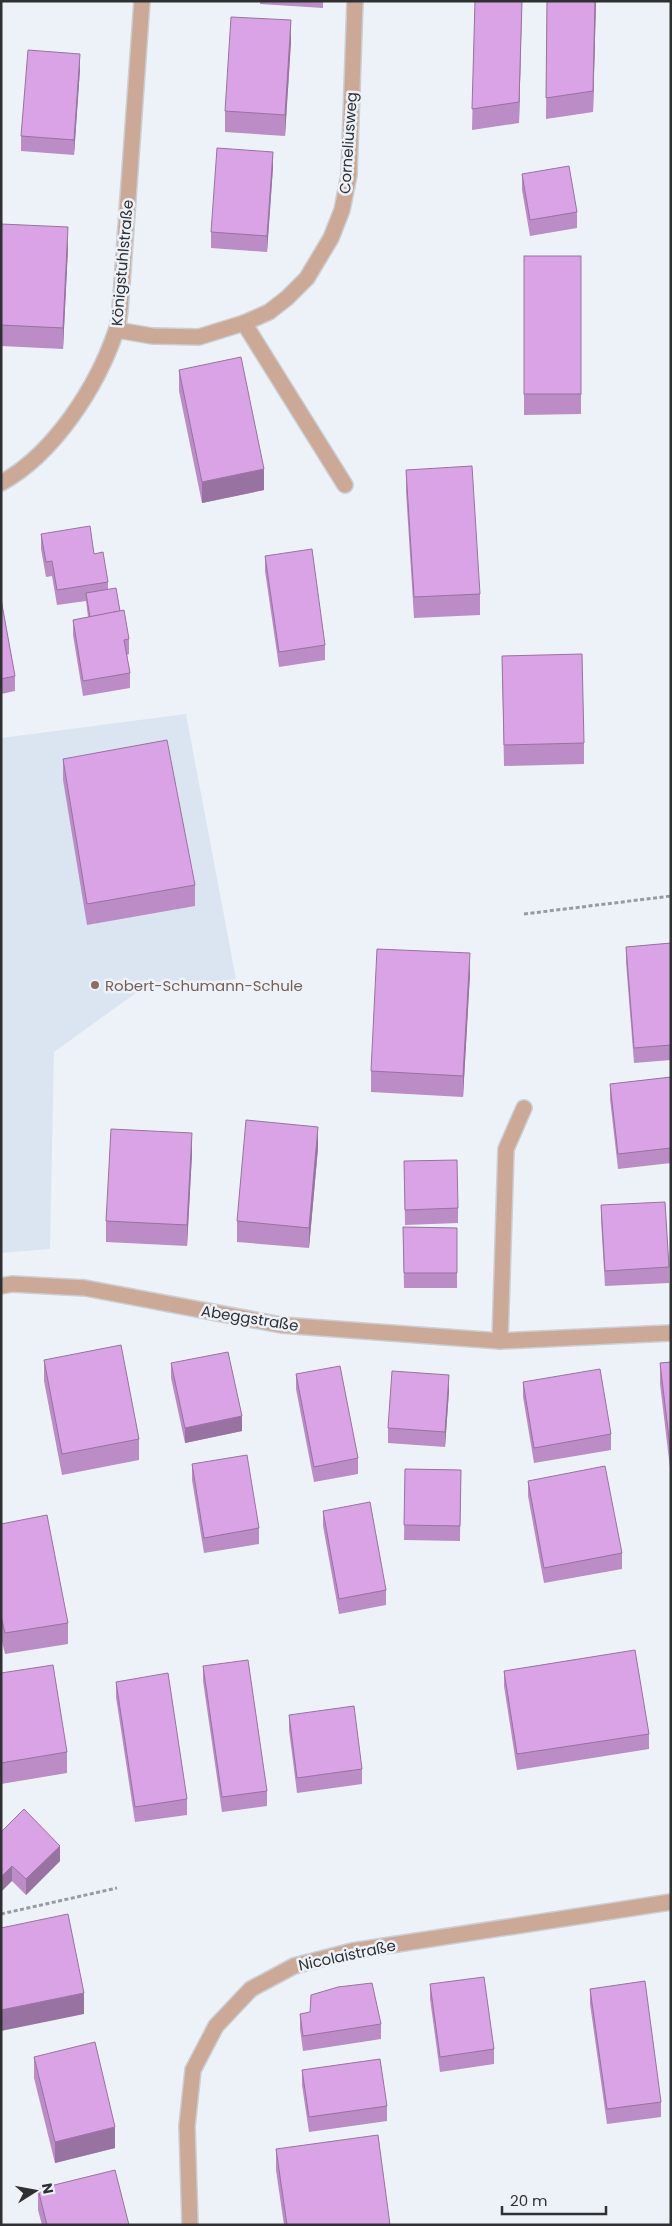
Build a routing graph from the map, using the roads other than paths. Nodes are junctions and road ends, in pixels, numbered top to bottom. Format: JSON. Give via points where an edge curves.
{"nodes":[{"id":1,"x":142,"y":1,"type":"edge"},
{"id":2,"x":355,"y":1,"type":"edge"},
{"id":3,"x":244,"y":323,"type":"junction"},
{"id":4,"x":117,"y":330,"type":"junction"},
{"id":5,"x":1,"y":483,"type":"edge"},
{"id":6,"x":345,"y":485,"type":"dead end"},
{"id":7,"x":524,"y":1108,"type":"dead end"},
{"id":8,"x":1,"y":1286,"type":"edge"},
{"id":9,"x":671,"y":1333,"type":"edge"},
{"id":10,"x":500,"y":1341,"type":"junction"},
{"id":11,"x":671,"y":1902,"type":"edge"},
{"id":12,"x":190,"y":2225,"type":"edge"}],
"edges":[{"from":1,"to":4,"type":"street","name":"Königstuhlstraße"},
{"from":2,"to":3,"type":"street","name":"Corneliusweg","via":[[348,175],[342,210],[331,238],[307,278],[269,312]]},
{"from":3,"to":4,"type":"street","name":"Corneliusweg","via":[[199,336],[168,337]]},
{"from":3,"to":6,"type":"street"},
{"from":4,"to":5,"type":"street","name":"Königstuhlstraße","via":[[90,390],[61,431],[31,461]]},
{"from":7,"to":10,"type":"street","via":[[506,1149]]},
{"from":8,"to":10,"type":"street","name":"Abeggstraße","via":[[85,1288],[281,1325]]},
{"from":9,"to":10,"type":"street","name":"Abeggstraße"},
{"from":11,"to":12,"type":"street","name":"Nicolaistraße","via":[[352,1951],[294,1966],[251,1989],[216,2026],[193,2070],[187,2126]]}]}
